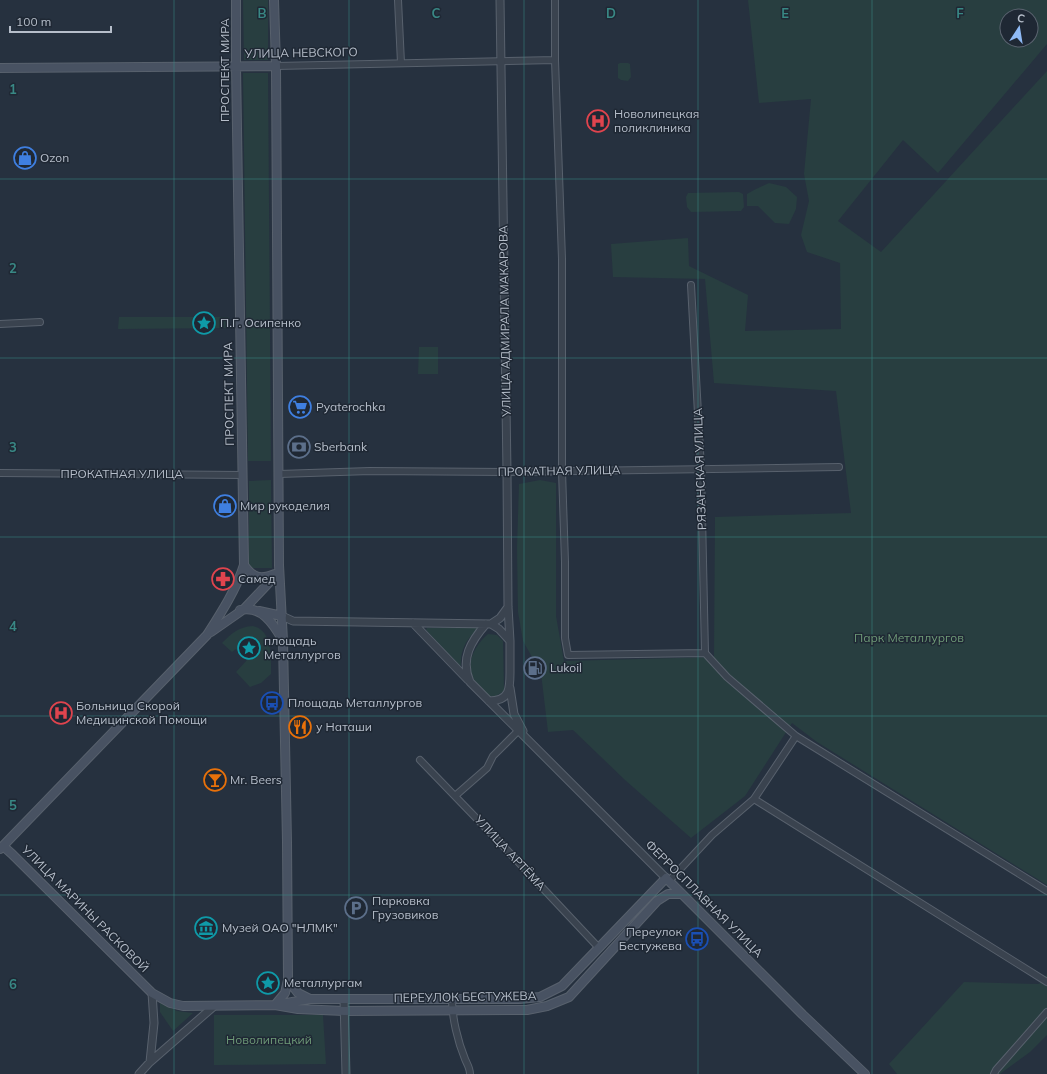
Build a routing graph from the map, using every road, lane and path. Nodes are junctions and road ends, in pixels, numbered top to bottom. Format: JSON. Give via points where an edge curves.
{"nodes":[{"id":1,"x":236,"y":0,"type":"edge"},
{"id":2,"x":274,"y":0,"type":"edge"},
{"id":3,"x":398,"y":0,"type":"edge"},
{"id":4,"x":500,"y":0,"type":"edge"},
{"id":5,"x":555,"y":0,"type":"edge"},
{"id":6,"x":555,"y":60,"type":"junction"},
{"id":7,"x":501,"y":61,"type":"junction"},
{"id":8,"x":401,"y":63,"type":"junction"},
{"id":9,"x":236,"y":66,"type":"junction"},
{"id":10,"x":276,"y":66,"type":"junction"},
{"id":11,"x":0,"y":68,"type":"edge"},
{"id":12,"x":691,"y":285,"type":"dead end"},
{"id":13,"x":40,"y":322,"type":"dead end"},
{"id":14,"x":0,"y":324,"type":"edge"},
{"id":15,"x":839,"y":467,"type":"dead end"},
{"id":16,"x":701,"y":469,"type":"junction"},
{"id":17,"x":562,"y":471,"type":"junction"},
{"id":18,"x":508,"y":472,"type":"junction"},
{"id":19,"x":0,"y":473,"type":"edge"},
{"id":20,"x":279,"y":474,"type":"junction"},
{"id":21,"x":243,"y":475,"type":"junction"},
{"id":22,"x":244,"y":566,"type":"junction"},
{"id":23,"x":279,"y":572,"type":"junction"},
{"id":24,"x":508,"y":607,"type":"junction"},
{"id":25,"x":244,"y":609,"type":"junction"},
{"id":26,"x":258,"y":611,"type":"junction"},
{"id":27,"x":220,"y":614,"type":"junction"},
{"id":28,"x":282,"y":616,"type":"junction"},
{"id":29,"x":413,"y":623,"type":"junction"},
{"id":30,"x":489,"y":624,"type":"junction"},
{"id":31,"x":207,"y":634,"type":"junction"},
{"id":32,"x":283,"y":641,"type":"junction"},
{"id":33,"x":510,"y":641,"type":"junction"},
{"id":34,"x":705,"y":653,"type":"junction"},
{"id":35,"x":470,"y":682,"type":"junction"},
{"id":36,"x":510,"y":687,"type":"junction"},
{"id":37,"x":489,"y":701,"type":"junction"},
{"id":38,"x":519,"y":730,"type":"junction"},
{"id":39,"x":796,"y":736,"type":"junction"},
{"id":40,"x":527,"y":738,"type":"junction"},
{"id":41,"x":420,"y":760,"type":"dead end"},
{"id":42,"x":456,"y":796,"type":"junction"},
{"id":43,"x":754,"y":799,"type":"junction"},
{"id":44,"x":1,"y":846,"type":"edge"},
{"id":45,"x":668,"y":879,"type":"junction"},
{"id":46,"x":1047,"y":891,"type":"edge"},
{"id":47,"x":682,"y":894,"type":"junction"},
{"id":48,"x":599,"y":948,"type":"junction"},
{"id":49,"x":288,"y":980,"type":"junction"},
{"id":50,"x":1047,"y":982,"type":"edge"},
{"id":51,"x":152,"y":993,"type":"junction"},
{"id":52,"x":310,"y":999,"type":"junction"},
{"id":53,"x":452,"y":999,"type":"junction"},
{"id":54,"x":344,"y":1000,"type":"junction"},
{"id":55,"x":275,"y":1004,"type":"junction"},
{"id":56,"x":213,"y":1007,"type":"junction"},
{"id":57,"x":452,"y":1010,"type":"junction"},
{"id":58,"x":345,"y":1011,"type":"junction"},
{"id":59,"x":1047,"y":1012,"type":"edge"},
{"id":60,"x":150,"y":1062,"type":"junction"},
{"id":61,"x":139,"y":1074,"type":"edge"},
{"id":62,"x":346,"y":1074,"type":"edge"},
{"id":63,"x":470,"y":1074,"type":"edge"},
{"id":64,"x":865,"y":1074,"type":"edge"},
{"id":65,"x":994,"y":1074,"type":"edge"}],
"edges":[{"from":1,"to":9,"type":"main road","name":"ПРОСПЕКТ МИРА"},
{"from":2,"to":10,"type":"main road"},
{"from":3,"to":8,"type":"street"},
{"from":4,"to":7,"type":"street","name":"УЛИЦА АДМИРАЛА МАКАРОВА"},
{"from":5,"to":6,"type":"street"},
{"from":6,"to":7,"type":"street","name":"УЛИЦА НЕВСКОГО"},
{"from":6,"to":17,"type":"street","via":[[562,259]]},
{"from":7,"to":8,"type":"street","name":"УЛИЦА НЕВСКОГО"},
{"from":7,"to":18,"type":"street","name":"УЛИЦА АДМИРАЛА МАКАРОВА"},
{"from":8,"to":10,"type":"street","name":"УЛИЦА НЕВСКОГО"},
{"from":9,"to":10,"type":"main road","name":"УЛИЦА НЕВСКОГО"},
{"from":9,"to":11,"type":"main road","name":"УЛИЦА НЕВСКОГО"},
{"from":9,"to":21,"type":"main road","name":"ПРОСПЕКТ МИРА"},
{"from":10,"to":20,"type":"main road"},
{"from":12,"to":16,"type":"street","name":"РЯЗАНСКАЯ УЛИЦА"},
{"from":13,"to":14,"type":"street"},
{"from":15,"to":16,"type":"street","name":"ПРОКАТНАЯ УЛИЦА"},
{"from":16,"to":17,"type":"street","name":"ПРОКАТНАЯ УЛИЦА"},
{"from":16,"to":34,"type":"street","name":"РЯЗАНСКАЯ УЛИЦА"},
{"from":17,"to":18,"type":"street","name":"ПРОКАТНАЯ УЛИЦА"},
{"from":17,"to":34,"type":"street","via":[[565,638],[568,655]]},
{"from":18,"to":20,"type":"street","name":"ПРОКАТНАЯ УЛИЦА","via":[[370,471]]},
{"from":18,"to":24,"type":"street","name":"УЛИЦА АДМИРАЛА МАКАРОВА"},
{"from":19,"to":21,"type":"street","name":"ПРОКАТНАЯ УЛИЦА"},
{"from":20,"to":23,"type":"main road"},
{"from":21,"to":22,"type":"main road","name":"ПРОСПЕКТ МИРА"},
{"from":22,"to":23,"type":"main road","via":[[250,574],[260,578]]},
{"from":22,"to":27,"type":"main road","name":"ПРОСПЕКТ МИРА"},
{"from":23,"to":25,"type":"main road"},
{"from":23,"to":28,"type":"main road"},
{"from":24,"to":30,"type":"street","via":[[500,618]]},
{"from":24,"to":33,"type":"street","name":"УЛИЦА АДМИРАЛА МАКАРОВА"},
{"from":25,"to":26,"type":"main road"},
{"from":25,"to":27,"type":"main road"},
{"from":25,"to":31,"type":"main road"},
{"from":26,"to":28,"type":"main road"},
{"from":26,"to":32,"type":"main road","via":[[273,623]]},
{"from":27,"to":31,"type":"main road","name":"ПРОСПЕКТ МИРА"},
{"from":28,"to":29,"type":"street","via":[[293,621]]},
{"from":28,"to":32,"type":"main road"},
{"from":29,"to":30,"type":"street"},
{"from":29,"to":35,"type":"street"},
{"from":30,"to":33,"type":"street","via":[[499,629]]},
{"from":30,"to":35,"type":"street","via":[[475,637],[467,651],[466,666]]},
{"from":31,"to":44,"type":"main road"},
{"from":32,"to":49,"type":"main road"},
{"from":33,"to":36,"type":"street","name":"УЛИЦА АДМИРАЛА МАКАРОВА"},
{"from":34,"to":39,"type":"street","via":[[727,677]]},
{"from":35,"to":37,"type":"street","name":"ФЕРРОСПЛАВНАЯ УЛИЦА"},
{"from":36,"to":37,"type":"street","via":[[501,700]]},
{"from":36,"to":40,"type":"street","via":[[514,714]]},
{"from":37,"to":38,"type":"street","name":"ФЕРРОСПЛАВНАЯ УЛИЦА"},
{"from":38,"to":40,"type":"street","name":"ФЕРРОСПЛАВНАЯ УЛИЦА"},
{"from":38,"to":42,"type":"street","via":[[493,756],[487,768]]},
{"from":39,"to":43,"type":"street"},
{"from":39,"to":46,"type":"street"},
{"from":40,"to":45,"type":"street","name":"ФЕРРОСПЛАВНАЯ УЛИЦА"},
{"from":41,"to":42,"type":"street","name":"УЛИЦА АРТЁМА"},
{"from":42,"to":48,"type":"street","name":"УЛИЦА АРТЁМА"},
{"from":43,"to":45,"type":"street","via":[[712,835]]},
{"from":43,"to":50,"type":"street"},
{"from":44,"to":51,"type":"main road","name":"УЛИЦА МАРИНЫ РАСКОВОЙ"},
{"from":45,"to":47,"type":"main road","name":"ФЕРРОСПЛАВНАЯ УЛИЦА"},
{"from":45,"to":48,"type":"main road","name":"ПЕРЕУЛОК БЕСТУЖЕВА"},
{"from":47,"to":57,"type":"main road","name":"ПЕРЕУЛОК БЕСТУЖЕВА","via":[[668,894],[656,901],[569,997],[547,1006],[527,1010]]},
{"from":47,"to":64,"type":"main road","name":"ФЕРРОСПЛАВНАЯ УЛИЦА"},
{"from":48,"to":53,"type":"main road","name":"ПЕРЕУЛОК БЕСТУЖЕВА","via":[[562,986],[540,997]]},
{"from":49,"to":52,"type":"main road","via":[[298,993]]},
{"from":49,"to":55,"type":"main road","via":[[285,993]]},
{"from":51,"to":56,"type":"main road","via":[[170,1003],[183,1006]]},
{"from":51,"to":60,"type":"street","via":[[154,1022]]},
{"from":52,"to":54,"type":"main road","name":"ПЕРЕУЛОК БЕСТУЖЕВА"},
{"from":52,"to":55,"type":"main road","name":"ПЕРЕУЛОК БЕСТУЖЕВА"},
{"from":53,"to":54,"type":"main road","name":"ПЕРЕУЛОК БЕСТУЖЕВА"},
{"from":53,"to":57,"type":"street"},
{"from":54,"to":58,"type":"street"},
{"from":55,"to":56,"type":"main road"},
{"from":55,"to":58,"type":"main road","name":"ПЕРЕУЛОК БЕСТУЖЕВА","via":[[298,1009]]},
{"from":56,"to":60,"type":"street"},
{"from":57,"to":58,"type":"main road","name":"ПЕРЕУЛОК БЕСТУЖЕВА"},
{"from":57,"to":63,"type":"street"},
{"from":58,"to":62,"type":"street"},
{"from":59,"to":65,"type":"street"},
{"from":60,"to":61,"type":"street"}]}
